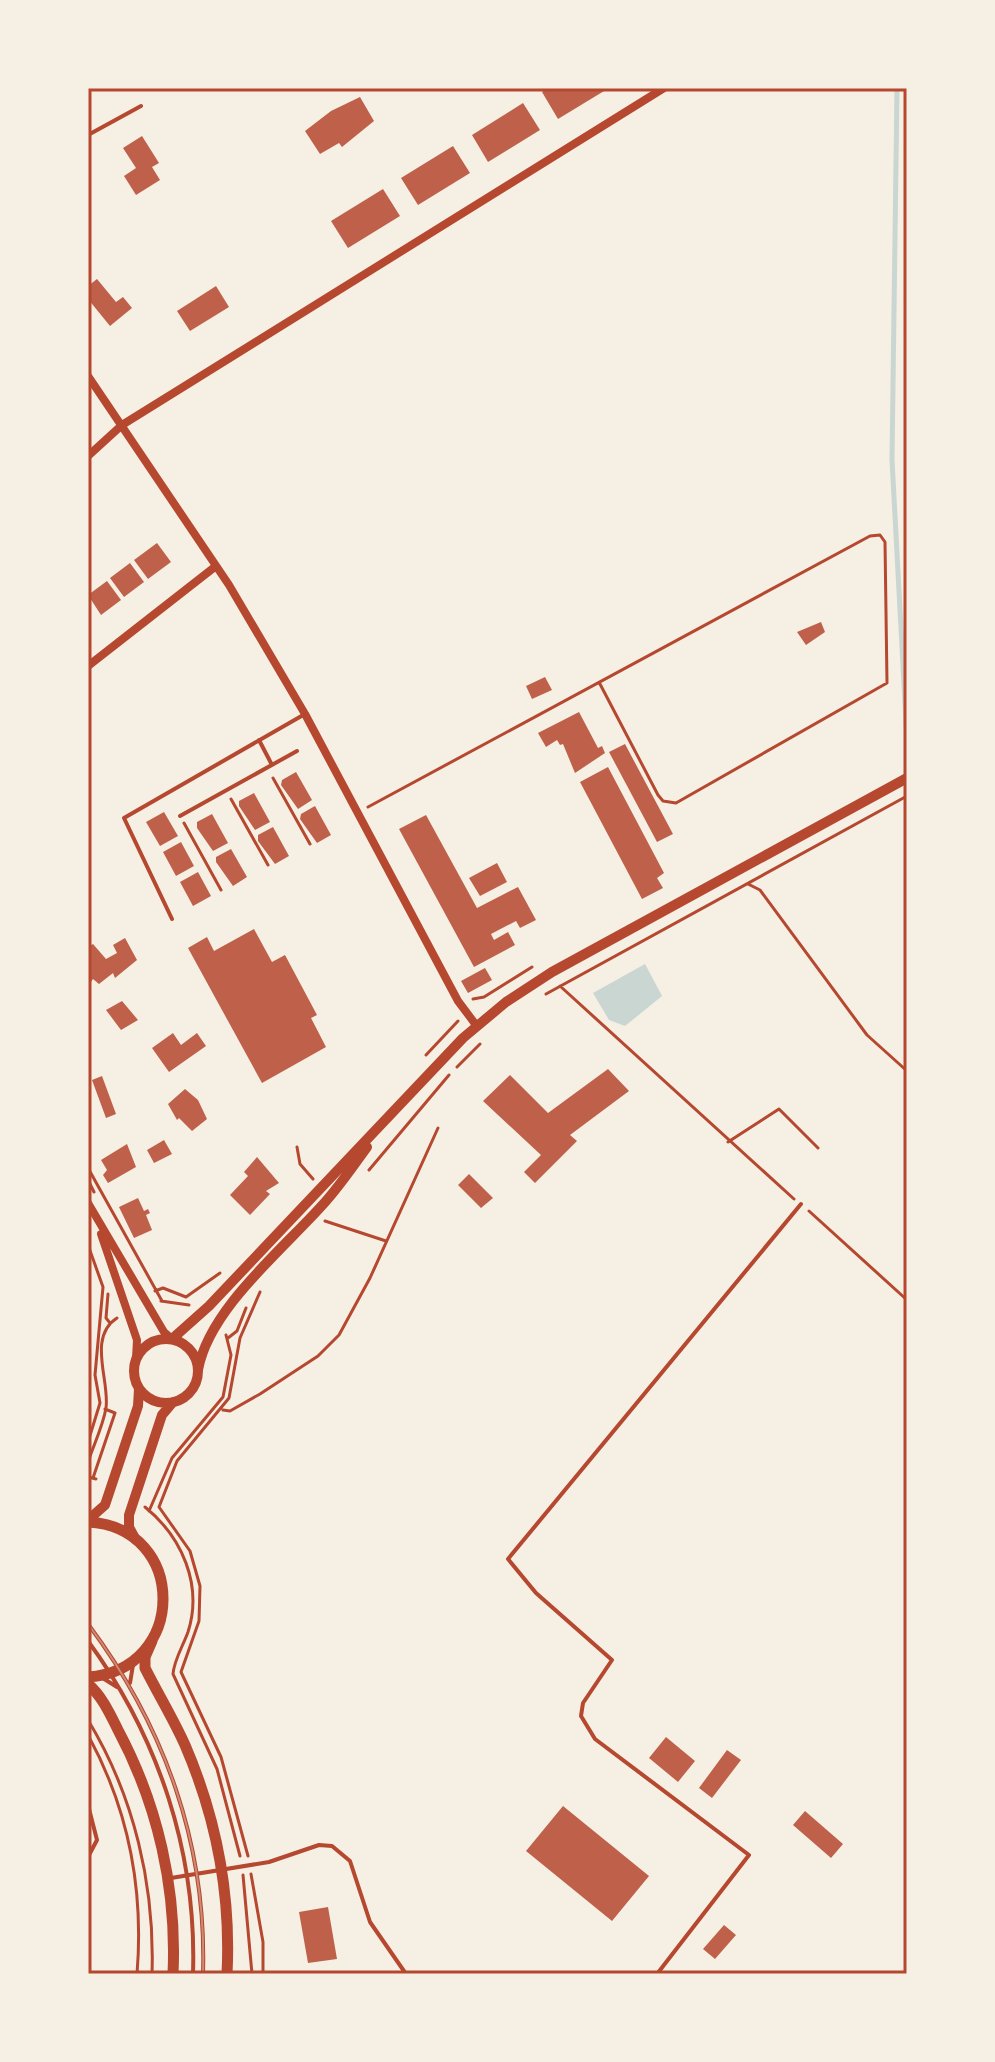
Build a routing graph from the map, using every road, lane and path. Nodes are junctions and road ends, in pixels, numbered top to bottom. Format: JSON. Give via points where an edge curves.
{"nodes":[{"id":1,"x":664,"y":88,"type":"edge"},
{"id":2,"x":141,"y":106,"type":"dead end"},
{"id":3,"x":88,"y":135,"type":"edge"},
{"id":4,"x":88,"y":376,"type":"edge"},
{"id":5,"x":122,"y":425,"type":"junction"},
{"id":6,"x":88,"y":456,"type":"edge"},
{"id":7,"x":216,"y":566,"type":"junction"},
{"id":8,"x":88,"y":666,"type":"edge"},
{"id":9,"x":600,"y":684,"type":"junction"},
{"id":10,"x":305,"y":714,"type":"junction"},
{"id":11,"x":259,"y":740,"type":"junction"},
{"id":12,"x":297,"y":751,"type":"dead end"},
{"id":13,"x":270,"y":766,"type":"junction"},
{"id":14,"x":907,"y":778,"type":"edge"},
{"id":15,"x":226,"y":790,"type":"junction"},
{"id":16,"x":907,"y":796,"type":"edge"},
{"id":17,"x":374,"y":803,"type":"dead end"},
{"id":18,"x":180,"y":816,"type":"joint"},
{"id":19,"x":310,"y":844,"type":"dead end"},
{"id":20,"x":268,"y":865,"type":"dead end"},
{"id":21,"x":741,"y":871,"type":"junction"},
{"id":22,"x":748,"y":884,"type":"junction"},
{"id":23,"x":221,"y":890,"type":"dead end"},
{"id":24,"x":172,"y":919,"type":"dead end"},
{"id":25,"x":552,"y":972,"type":"junction"},
{"id":26,"x":560,"y":986,"type":"junction"},
{"id":27,"x":535,"y":1001,"type":"dead end"},
{"id":28,"x":476,"y":1025,"type":"junction"},
{"id":29,"x":482,"y":1042,"type":"dead end"},
{"id":30,"x":907,"y":1071,"type":"edge"},
{"id":31,"x":394,"y":1113,"type":"junction"},
{"id":32,"x":438,"y":1128,"type":"dead end"},
{"id":33,"x":728,"y":1142,"type":"junction"},
{"id":34,"x":297,"y":1147,"type":"dead end"},
{"id":35,"x":818,"y":1148,"type":"dead end"},
{"id":36,"x":88,"y":1168,"type":"edge"},
{"id":37,"x":364,"y":1175,"type":"dead end"},
{"id":38,"x":313,"y":1179,"type":"dead end"},
{"id":39,"x":88,"y":1203,"type":"edge"},
{"id":40,"x":801,"y":1204,"type":"junction"},
{"id":41,"x":329,"y":1214,"type":"dead end"},
{"id":42,"x":96,"y":1218,"type":"junction"},
{"id":43,"x":386,"y":1241,"type":"junction"},
{"id":44,"x":88,"y":1245,"type":"edge"},
{"id":45,"x":230,"y":1264,"type":"dead end"},
{"id":46,"x":264,"y":1286,"type":"dead end"},
{"id":47,"x":158,"y":1290,"type":"junction"},
{"id":48,"x":148,"y":1294,"type":"dead end"},
{"id":49,"x":907,"y":1300,"type":"edge"},
{"id":50,"x":162,"y":1301,"type":"junction"},
{"id":51,"x":153,"y":1303,"type":"dead end"},
{"id":52,"x":115,"y":1308,"type":"dead end"},
{"id":53,"x":195,"y":1308,"type":"dead end"},
{"id":54,"x":101,"y":1310,"type":"junction"},
{"id":55,"x":119,"y":1318,"type":"dead end"},
{"id":56,"x":227,"y":1321,"type":"dead end"},
{"id":57,"x":244,"y":1328,"type":"junction"},
{"id":58,"x":221,"y":1330,"type":"dead end"},
{"id":59,"x":172,"y":1339,"type":"junction"},
{"id":60,"x":136,"y":1358,"type":"junction"},
{"id":61,"x":198,"y":1370,"type":"junction"},
{"id":62,"x":95,"y":1372,"type":"junction"},
{"id":63,"x":88,"y":1373,"type":"edge"},
{"id":64,"x":139,"y":1389,"type":"junction"},
{"id":65,"x":173,"y":1402,"type":"junction"},
{"id":66,"x":99,"y":1407,"type":"junction"},
{"id":67,"x":106,"y":1409,"type":"junction"},
{"id":68,"x":223,"y":1410,"type":"junction"},
{"id":69,"x":88,"y":1442,"type":"edge"},
{"id":70,"x":88,"y":1462,"type":"edge"},
{"id":71,"x":92,"y":1478,"type":"edge"},
{"id":72,"x":145,"y":1495,"type":"dead end"},
{"id":73,"x":156,"y":1499,"type":"junction"},
{"id":74,"x":161,"y":1501,"type":"junction"},
{"id":75,"x":142,"y":1506,"type":"dead end"},
{"id":76,"x":149,"y":1511,"type":"junction"},
{"id":77,"x":88,"y":1521,"type":"edge"},
{"id":78,"x":139,"y":1543,"type":"junction"},
{"id":79,"x":88,"y":1624,"type":"edge"},
{"id":80,"x":88,"y":1641,"type":"edge"},
{"id":81,"x":152,"y":1641,"type":"junction"},
{"id":82,"x":138,"y":1657,"type":"junction"},
{"id":83,"x":115,"y":1671,"type":"junction"},
{"id":84,"x":90,"y":1679,"type":"edge"},
{"id":85,"x":187,"y":1684,"type":"junction"},
{"id":86,"x":180,"y":1687,"type":"junction"},
{"id":87,"x":132,"y":1689,"type":"junction"},
{"id":88,"x":169,"y":1691,"type":"dead end"},
{"id":89,"x":124,"y":1695,"type":"junction"},
{"id":90,"x":88,"y":1720,"type":"edge"},
{"id":91,"x":103,"y":1720,"type":"dead end"},
{"id":92,"x":90,"y":1726,"type":"edge"},
{"id":93,"x":88,"y":1735,"type":"edge"},
{"id":94,"x":88,"y":1805,"type":"edge"},
{"id":95,"x":89,"y":1855,"type":"edge"},
{"id":96,"x":240,"y":1855,"type":"dead end"},
{"id":97,"x":248,"y":1856,"type":"dead end"},
{"id":98,"x":221,"y":1870,"type":"junction"},
{"id":99,"x":197,"y":1874,"type":"junction"},
{"id":100,"x":251,"y":1874,"type":"dead end"},
{"id":101,"x":187,"y":1876,"type":"junction"},
{"id":102,"x":244,"y":1878,"type":"dead end"},
{"id":103,"x":168,"y":1879,"type":"junction"},
{"id":104,"x":137,"y":1974,"type":"edge"},
{"id":105,"x":152,"y":1974,"type":"edge"},
{"id":106,"x":173,"y":1974,"type":"edge"},
{"id":107,"x":193,"y":1974,"type":"edge"},
{"id":108,"x":203,"y":1974,"type":"edge"},
{"id":109,"x":227,"y":1974,"type":"edge"},
{"id":110,"x":252,"y":1974,"type":"edge"},
{"id":111,"x":263,"y":1974,"type":"edge"},
{"id":112,"x":406,"y":1974,"type":"edge"},
{"id":113,"x":657,"y":1974,"type":"edge"}],
"edges":[{"from":1,"to":5,"type":"street"},
{"from":2,"to":3,"type":"lane"},
{"from":4,"to":5,"type":"street"},
{"from":5,"to":6,"type":"street"},
{"from":5,"to":7,"type":"street"},
{"from":7,"to":8,"type":"street"},
{"from":7,"to":10,"type":"street"},
{"from":9,"to":9,"type":"path","via":[[870,536],[880,535],[885,542],[887,683],[676,803],[658,795]]},
{"from":9,"to":17,"type":"path"},
{"from":10,"to":11,"type":"lane"},
{"from":10,"to":28,"type":"street","via":[[458,1001]]},
{"from":11,"to":13,"type":"lane"},
{"from":11,"to":24,"type":"lane","via":[[124,818]]},
{"from":12,"to":13,"type":"lane"},
{"from":13,"to":15,"type":"lane"},
{"from":13,"to":19,"type":"path"},
{"from":14,"to":21,"type":"street"},
{"from":15,"to":18,"type":"lane"},
{"from":15,"to":20,"type":"path"},
{"from":16,"to":22,"type":"path"},
{"from":18,"to":23,"type":"path"},
{"from":21,"to":22,"type":"path"},
{"from":21,"to":25,"type":"street"},
{"from":22,"to":26,"type":"path"},
{"from":22,"to":30,"type":"path","via":[[760,890],[867,1035]]},
{"from":25,"to":26,"type":"path"},
{"from":25,"to":28,"type":"street"},
{"from":26,"to":27,"type":"path"},
{"from":26,"to":33,"type":"path"},
{"from":28,"to":31,"type":"street"},
{"from":29,"to":37,"type":"path"},
{"from":31,"to":59,"type":"street"},
{"from":31,"to":61,"type":"street","via":[[327,1200],[226,1313]]},
{"from":32,"to":43,"type":"path"},
{"from":33,"to":35,"type":"path","via":[[779,1109]]},
{"from":33,"to":40,"type":"path"},
{"from":34,"to":38,"type":"path","via":[[300,1164]]},
{"from":36,"to":47,"type":"path"},
{"from":39,"to":42,"type":"street"},
{"from":40,"to":49,"type":"path"},
{"from":40,"to":113,"type":"lane","via":[[508,1559],[536,1593],[612,1660],[583,1703],[581,1716],[595,1739],[749,1855]]},
{"from":41,"to":43,"type":"path","via":[[322,1220]]},
{"from":42,"to":59,"type":"street"},
{"from":42,"to":60,"type":"street","via":[[137,1340]]},
{"from":43,"to":68,"type":"path","via":[[339,1335],[318,1356],[260,1394]]},
{"from":44,"to":54,"type":"path","via":[[102,1284]]},
{"from":45,"to":47,"type":"path","via":[[186,1297]]},
{"from":46,"to":57,"type":"path"},
{"from":47,"to":48,"type":"path"},
{"from":47,"to":50,"type":"path"},
{"from":50,"to":51,"type":"path"},
{"from":50,"to":53,"type":"path"},
{"from":52,"to":54,"type":"path"},
{"from":54,"to":62,"type":"path"},
{"from":55,"to":67,"type":"path","via":[[104,1335]]},
{"from":56,"to":57,"type":"path"},
{"from":57,"to":68,"type":"path"},
{"from":58,"to":73,"type":"path","via":[[231,1348],[226,1391],[172,1458]]},
{"from":59,"to":60,"type":"street","via":[[152,1341]]},
{"from":59,"to":61,"type":"street","via":[[190,1349]]},
{"from":60,"to":64,"type":"street"},
{"from":61,"to":65,"type":"street","via":[[191,1392]]},
{"from":62,"to":63,"type":"path"},
{"from":62,"to":66,"type":"path"},
{"from":64,"to":65,"type":"street","via":[[157,1402]]},
{"from":64,"to":77,"type":"street","via":[[105,1505]]},
{"from":65,"to":78,"type":"street","via":[[161,1417],[129,1515],[130,1530]]},
{"from":66,"to":67,"type":"path"},
{"from":66,"to":69,"type":"path"},
{"from":67,"to":70,"type":"path"},
{"from":67,"to":71,"type":"path","via":[[115,1413]]},
{"from":68,"to":74,"type":"path","via":[[177,1461]]},
{"from":72,"to":73,"type":"path"},
{"from":73,"to":74,"type":"path"},
{"from":73,"to":76,"type":"path"},
{"from":74,"to":85,"type":"path","via":[[160,1511],[186,1543],[199,1581],[199,1621],[181,1671]]},
{"from":75,"to":76,"type":"path"},
{"from":76,"to":86,"type":"path","via":[[180,1548],[192,1584],[190,1625],[173,1670]]},
{"from":77,"to":78,"type":"main road","via":[[115,1528]]},
{"from":78,"to":81,"type":"main road","via":[[156,1566],[164,1593]]},
{"from":79,"to":83,"type":"lane"},
{"from":80,"to":83,"type":"lane"},
{"from":81,"to":82,"type":"main road"},
{"from":81,"to":98,"type":"main road","via":[[145,1668],[194,1768]]},
{"from":82,"to":83,"type":"main road"},
{"from":82,"to":87,"type":"lane","via":[[130,1674]]},
{"from":83,"to":84,"type":"main road"},
{"from":83,"to":87,"type":"lane"},
{"from":83,"to":89,"type":"lane"},
{"from":84,"to":89,"type":"lane","via":[[108,1680]]},
{"from":84,"to":103,"type":"main road","via":[[139,1775]]},
{"from":85,"to":86,"type":"path"},
{"from":85,"to":97,"type":"path","via":[[225,1769]]},
{"from":86,"to":88,"type":"path"},
{"from":86,"to":96,"type":"path","via":[[213,1757]]},
{"from":87,"to":99,"type":"lane","via":[[177,1788]]},
{"from":89,"to":101,"type":"lane","via":[[166,1788]]},
{"from":90,"to":92,"type":"path"},
{"from":91,"to":92,"type":"path"},
{"from":92,"to":105,"type":"path","via":[[122,1788],[141,1849],[151,1910]]},
{"from":93,"to":104,"type":"path","via":[[132,1847],[139,1906]]},
{"from":94,"to":95,"type":"lane","via":[[97,1840]]},
{"from":98,"to":99,"type":"lane"},
{"from":98,"to":109,"type":"main road"},
{"from":98,"to":112,"type":"lane","via":[[269,1862],[318,1845],[338,1848],[350,1861],[370,1922]]},
{"from":99,"to":101,"type":"lane"},
{"from":99,"to":108,"type":"lane"},
{"from":100,"to":111,"type":"path"},
{"from":101,"to":103,"type":"lane"},
{"from":101,"to":107,"type":"lane"},
{"from":102,"to":110,"type":"path"},
{"from":103,"to":106,"type":"main road"}]}
